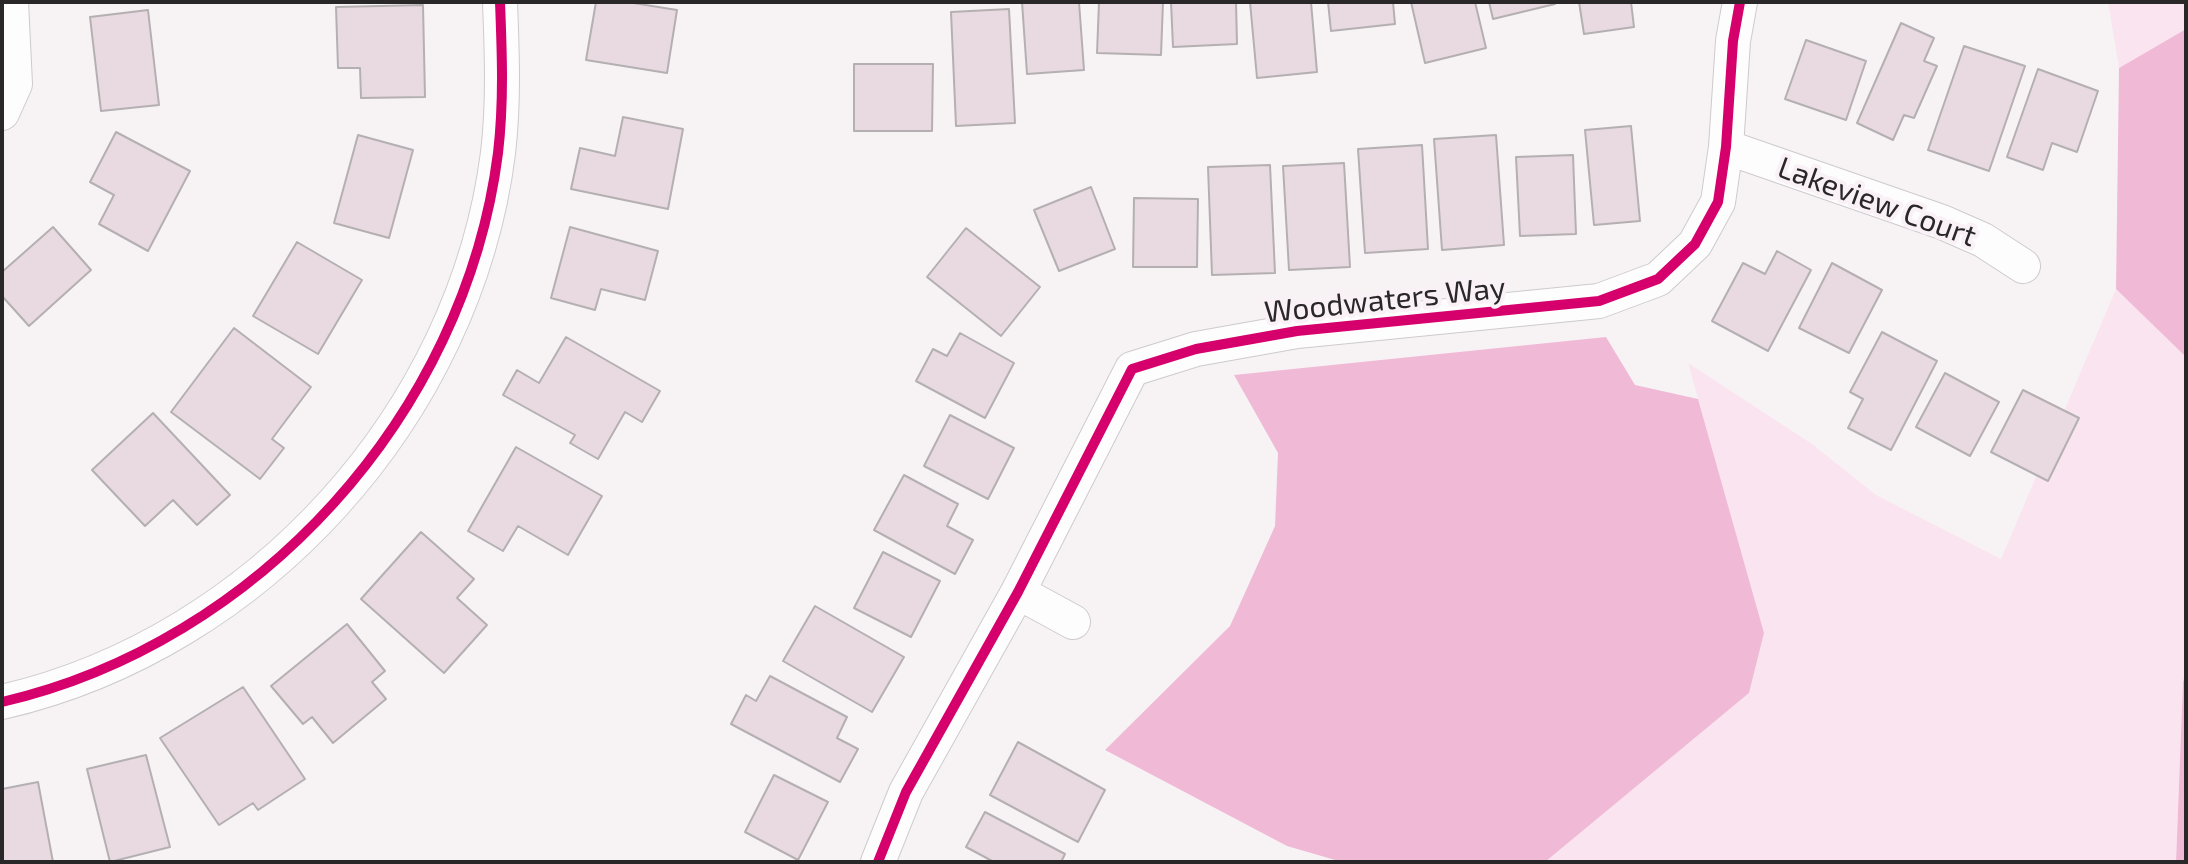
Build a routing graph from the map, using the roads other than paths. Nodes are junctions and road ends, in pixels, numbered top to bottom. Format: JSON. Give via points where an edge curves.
{"nodes":[{"id":1,"x":11,"y":2,"type":"edge"},
{"id":2,"x":500,"y":2,"type":"edge"},
{"id":3,"x":1740,"y":2,"type":"edge"},
{"id":4,"x":2,"y":113,"type":"edge"},
{"id":5,"x":1726,"y":147,"type":"junction"},
{"id":6,"x":2023,"y":266,"type":"dead end"},
{"id":7,"x":1018,"y":592,"type":"junction"},
{"id":8,"x":1073,"y":622,"type":"dead end"},
{"id":9,"x":2,"y":702,"type":"edge"},
{"id":10,"x":878,"y":862,"type":"edge"}],
"edges":[{"from":1,"to":4,"type":"street","via":[[15,84]]},
{"from":2,"to":9,"type":"street","via":[[504,86],[498,155],[484,223],[437,352],[364,469],[318,522],[212,610],[89,675]]},
{"from":3,"to":5,"type":"street","name":"Woodwaters Way"},
{"from":5,"to":6,"type":"street","name":"Lakeview Court","via":[[1942,222]]},
{"from":5,"to":7,"type":"street","name":"Woodwaters Way","via":[[1718,202],[1695,244],[1658,279],[1599,301],[1297,331],[1196,349],[1132,369]]},
{"from":7,"to":8,"type":"street"},
{"from":7,"to":10,"type":"street","name":"Woodwaters Way","via":[[906,792]]}]}
